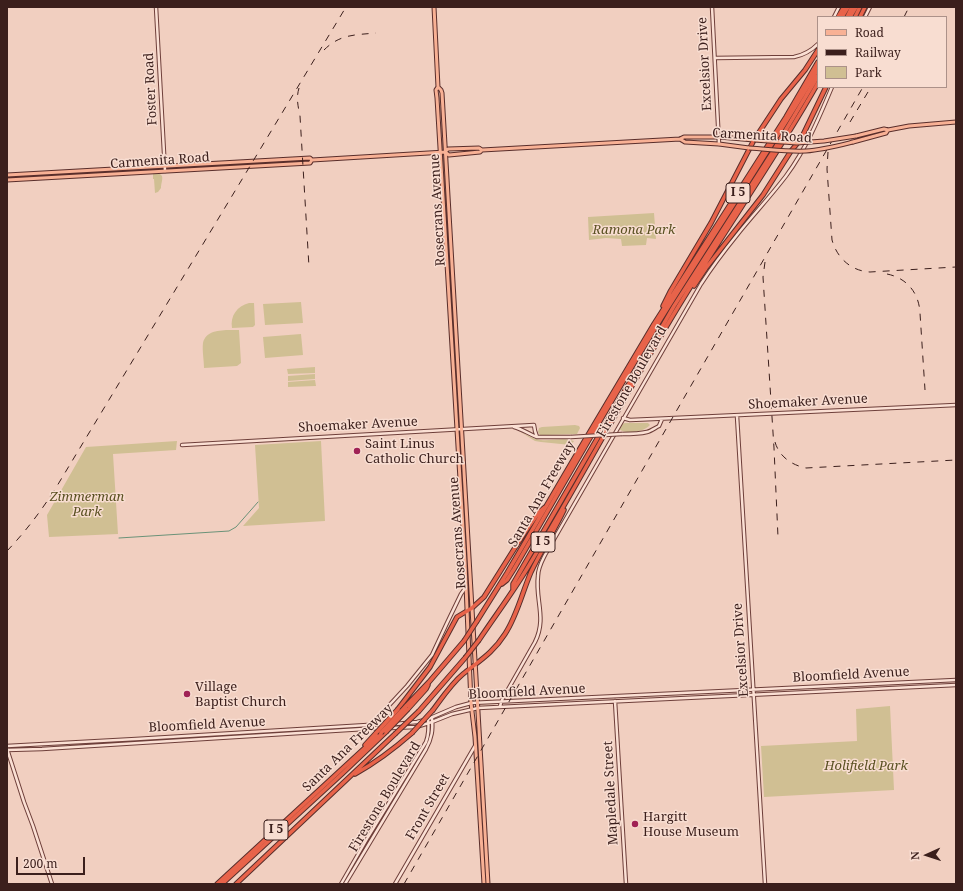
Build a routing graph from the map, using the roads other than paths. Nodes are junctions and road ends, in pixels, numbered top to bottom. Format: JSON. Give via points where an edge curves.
{"nodes":[{"id":1,"x":156,"y":7,"type":"edge"},
{"id":2,"x":434,"y":7,"type":"edge"},
{"id":3,"x":712,"y":7,"type":"edge"},
{"id":4,"x":840,"y":7,"type":"edge"},
{"id":5,"x":844,"y":7,"type":"edge"},
{"id":6,"x":848,"y":7,"type":"edge"},
{"id":7,"x":852,"y":7,"type":"edge"},
{"id":8,"x":856,"y":7,"type":"edge"},
{"id":9,"x":860,"y":7,"type":"edge"},
{"id":10,"x":865,"y":7,"type":"edge"},
{"id":11,"x":870,"y":7,"type":"edge"},
{"id":12,"x":835,"y":16,"type":"edge"},
{"id":13,"x":839,"y":16,"type":"edge"},
{"id":14,"x":843,"y":16,"type":"edge"},
{"id":15,"x":848,"y":16,"type":"edge"},
{"id":16,"x":851,"y":16,"type":"edge"},
{"id":17,"x":856,"y":16,"type":"edge"},
{"id":18,"x":860,"y":16,"type":"edge"},
{"id":19,"x":866,"y":16,"type":"edge"},
{"id":20,"x":817,"y":45,"type":"edge"},
{"id":21,"x":817,"y":52,"type":"edge"},
{"id":22,"x":715,"y":58,"type":"junction"},
{"id":23,"x":817,"y":64,"type":"edge"},
{"id":24,"x":817,"y":71,"type":"edge"},
{"id":25,"x":817,"y":78,"type":"edge"},
{"id":26,"x":817,"y":85,"type":"edge"},
{"id":27,"x":438,"y":87,"type":"junction"},
{"id":28,"x":826,"y":88,"type":"edge"},
{"id":29,"x":832,"y":88,"type":"edge"},
{"id":30,"x":437,"y":98,"type":"junction"},
{"id":31,"x":442,"y":98,"type":"junction"},
{"id":32,"x":956,"y":122,"type":"edge"},
{"id":33,"x":888,"y":130,"type":"junction"},
{"id":34,"x":719,"y":137,"type":"junction"},
{"id":35,"x":680,"y":139,"type":"junction"},
{"id":36,"x":754,"y":140,"type":"junction"},
{"id":37,"x":797,"y":143,"type":"junction"},
{"id":38,"x":719,"y":144,"type":"junction"},
{"id":39,"x":749,"y":148,"type":"junction"},
{"id":40,"x":791,"y":151,"type":"junction"},
{"id":41,"x":440,"y":152,"type":"junction"},
{"id":42,"x":445,"y":152,"type":"junction"},
{"id":43,"x":312,"y":160,"type":"junction"},
{"id":44,"x":165,"y":166,"type":"junction"},
{"id":45,"x":165,"y":171,"type":"junction"},
{"id":46,"x":23,"y":174,"type":"junction"},
{"id":47,"x":7,"y":175,"type":"edge"},
{"id":48,"x":23,"y":179,"type":"junction"},
{"id":49,"x":7,"y":180,"type":"edge"},
{"id":50,"x":678,"y":307,"type":"junction"},
{"id":51,"x":654,"y":324,"type":"junction"},
{"id":52,"x":455,"y":394,"type":"junction"},
{"id":53,"x":459,"y":394,"type":"junction"},
{"id":54,"x":956,"y":405,"type":"edge"},
{"id":55,"x":737,"y":416,"type":"junction"},
{"id":56,"x":623,"y":418,"type":"junction"},
{"id":57,"x":662,"y":419,"type":"junction"},
{"id":58,"x":656,"y":423,"type":"junction"},
{"id":59,"x":512,"y":426,"type":"junction"},
{"id":60,"x":457,"y":429,"type":"junction"},
{"id":61,"x":461,"y":429,"type":"junction"},
{"id":62,"x":537,"y":437,"type":"junction"},
{"id":63,"x":182,"y":445,"type":"dead end"},
{"id":64,"x":572,"y":492,"type":"junction"},
{"id":65,"x":547,"y":505,"type":"junction"},
{"id":66,"x":468,"y":531,"type":"junction"},
{"id":67,"x":462,"y":532,"type":"junction"},
{"id":68,"x":463,"y":542,"type":"junction"},
{"id":69,"x":468,"y":542,"type":"junction"},
{"id":70,"x":464,"y":554,"type":"junction"},
{"id":71,"x":469,"y":554,"type":"junction"},
{"id":72,"x":500,"y":586,"type":"junction"},
{"id":73,"x":466,"y":587,"type":"junction"},
{"id":74,"x":513,"y":590,"type":"junction"},
{"id":75,"x":472,"y":608,"type":"junction"},
{"id":76,"x":467,"y":612,"type":"junction"},
{"id":77,"x":475,"y":664,"type":"junction"},
{"id":78,"x":470,"y":669,"type":"junction"},
{"id":79,"x":956,"y":680,"type":"edge"},
{"id":80,"x":956,"y":685,"type":"edge"},
{"id":81,"x":754,"y":690,"type":"junction"},
{"id":82,"x":754,"y":694,"type":"junction"},
{"id":83,"x":630,"y":696,"type":"junction"},
{"id":84,"x":612,"y":697,"type":"junction"},
{"id":85,"x":619,"y":697,"type":"junction"},
{"id":86,"x":627,"y":700,"type":"junction"},
{"id":87,"x":633,"y":700,"type":"junction"},
{"id":88,"x":615,"y":701,"type":"junction"},
{"id":89,"x":501,"y":702,"type":"junction"},
{"id":90,"x":477,"y":703,"type":"junction"},
{"id":91,"x":472,"y":704,"type":"junction"},
{"id":92,"x":500,"y":706,"type":"junction"},
{"id":93,"x":407,"y":708,"type":"junction"},
{"id":94,"x":478,"y":708,"type":"junction"},
{"id":95,"x":472,"y":709,"type":"junction"},
{"id":96,"x":432,"y":718,"type":"junction"},
{"id":97,"x":428,"y":719,"type":"junction"},
{"id":98,"x":432,"y":722,"type":"junction"},
{"id":99,"x":429,"y":723,"type":"junction"},
{"id":100,"x":377,"y":724,"type":"junction"},
{"id":101,"x":377,"y":730,"type":"junction"},
{"id":102,"x":226,"y":734,"type":"junction"},
{"id":103,"x":173,"y":737,"type":"junction"},
{"id":104,"x":226,"y":738,"type":"junction"},
{"id":105,"x":142,"y":740,"type":"junction"},
{"id":106,"x":173,"y":741,"type":"junction"},
{"id":107,"x":62,"y":743,"type":"junction"},
{"id":108,"x":480,"y":744,"type":"junction"},
{"id":109,"x":476,"y":745,"type":"junction"},
{"id":110,"x":62,"y":747,"type":"junction"},
{"id":111,"x":7,"y":748,"type":"edge"},
{"id":112,"x":353,"y":759,"type":"junction"},
{"id":113,"x":351,"y":777,"type":"junction"},
{"id":114,"x":52,"y":884,"type":"edge"},
{"id":115,"x":217,"y":884,"type":"edge"},
{"id":116,"x":222,"y":884,"type":"edge"},
{"id":117,"x":237,"y":884,"type":"edge"},
{"id":118,"x":340,"y":884,"type":"edge"},
{"id":119,"x":345,"y":884,"type":"edge"},
{"id":120,"x":395,"y":884,"type":"edge"},
{"id":121,"x":484,"y":884,"type":"edge"},
{"id":122,"x":488,"y":884,"type":"edge"},
{"id":123,"x":626,"y":884,"type":"edge"},
{"id":124,"x":765,"y":884,"type":"edge"}],
"edges":[{"from":1,"to":44,"type":"street","name":"Foster Road"},
{"from":2,"to":27,"type":"main road","name":"Rosecrans Avenue"},
{"from":3,"to":22,"type":"street","name":"Excelsior Drive"},
{"from":4,"to":12,"type":"street"},
{"from":5,"to":13,"type":"highway"},
{"from":6,"to":14,"type":"highway"},
{"from":7,"to":15,"type":"highway"},
{"from":8,"to":16,"type":"highway"},
{"from":9,"to":17,"type":"highway"},
{"from":10,"to":18,"type":"highway"},
{"from":11,"to":19,"type":"street"},
{"from":20,"to":22,"type":"street","via":[[809,52],[794,57]]},
{"from":21,"to":36,"type":"highway"},
{"from":22,"to":34,"type":"street","name":"Excelsior Drive"},
{"from":23,"to":51,"type":"highway","name":"Santa Ana Freeway","number":"I 5","via":[[786,117]]},
{"from":24,"to":72,"type":"highway","via":[[654,332],[514,569]]},
{"from":25,"to":74,"type":"highway","via":[[658,332],[513,584]]},
{"from":26,"to":50,"type":"highway","name":"Santa Ana Freeway","number":"I 5","via":[[788,136]]},
{"from":27,"to":30,"type":"main road","name":"Rosecrans Avenue"},
{"from":27,"to":31,"type":"main road","name":"Rosecrans Avenue"},
{"from":28,"to":37,"type":"highway"},
{"from":29,"to":56,"type":"street","name":"Firestone Boulevard","via":[[815,128],[799,156],[706,276]]},
{"from":30,"to":31,"type":"main road"},
{"from":30,"to":41,"type":"main road","name":"Rosecrans Avenue"},
{"from":31,"to":42,"type":"main road","name":"Rosecrans Avenue"},
{"from":32,"to":33,"type":"main road","name":"Carmenita Road"},
{"from":33,"to":37,"type":"main road","name":"Carmenita Road","bridge":true},
{"from":33,"to":40,"type":"main road","name":"Carmenita Road","bridge":true,"via":[[886,133],[821,149]]},
{"from":34,"to":35,"type":"main road","name":"Carmenita Road"},
{"from":34,"to":36,"type":"main road","name":"Carmenita Road"},
{"from":34,"to":38,"type":"street","name":"Excelsior Drive"},
{"from":35,"to":38,"type":"main road","name":"Carmenita Road","via":[[685,142]]},
{"from":35,"to":42,"type":"main road","name":"Carmenita Road","via":[[482,150],[479,148]]},
{"from":36,"to":37,"type":"main road","name":"Carmenita Road","bridge":true},
{"from":36,"to":39,"type":"highway","bridge":true},
{"from":37,"to":40,"type":"highway","bridge":true},
{"from":38,"to":39,"type":"main road","name":"Carmenita Road"},
{"from":39,"to":40,"type":"main road","name":"Carmenita Road","bridge":true},
{"from":39,"to":51,"type":"highway","via":[[711,223]]},
{"from":40,"to":50,"type":"highway","via":[[763,195]]},
{"from":41,"to":42,"type":"main road","name":"Carmenita Road"},
{"from":41,"to":43,"type":"main road","name":"Carmenita Road"},
{"from":41,"to":52,"type":"main road","name":"Rosecrans Avenue"},
{"from":42,"to":53,"type":"main road","name":"Rosecrans Avenue"},
{"from":43,"to":44,"type":"main road","name":"Carmenita Road","via":[[310,158]]},
{"from":43,"to":45,"type":"main road","name":"Carmenita Road","via":[[310,163]]},
{"from":44,"to":45,"type":"street","name":"Foster Road"},
{"from":44,"to":46,"type":"main road","name":"Carmenita Road"},
{"from":45,"to":48,"type":"main road","name":"Carmenita Road"},
{"from":46,"to":47,"type":"main road","name":"Carmenita Road"},
{"from":46,"to":48,"type":"main road"},
{"from":48,"to":49,"type":"main road","name":"Carmenita Road"},
{"from":50,"to":64,"type":"highway","name":"Santa Ana Freeway","number":"I 5"},
{"from":51,"to":65,"type":"highway","name":"Santa Ana Freeway","number":"I 5"},
{"from":52,"to":53,"type":"main road"},
{"from":52,"to":60,"type":"main road","name":"Rosecrans Avenue"},
{"from":53,"to":61,"type":"main road","name":"Rosecrans Avenue"},
{"from":54,"to":55,"type":"street","name":"Shoemaker Avenue"},
{"from":55,"to":57,"type":"street","name":"Shoemaker Avenue"},
{"from":55,"to":81,"type":"street","name":"Excelsior Drive"},
{"from":56,"to":58,"type":"street","name":"Shoemaker Avenue"},
{"from":56,"to":89,"type":"street","name":"Firestone Boulevard","via":[[540,566],[537,584],[541,618],[539,633]]},
{"from":57,"to":58,"type":"street","name":"Shoemaker Avenue"},
{"from":57,"to":58,"type":"street","name":"Shoemaker Avenue","via":[[659,426]]},
{"from":58,"to":62,"type":"street","name":"Shoemaker Avenue","bridge":true,"via":[[652,430],[646,432]]},
{"from":59,"to":61,"type":"street","name":"Shoemaker Avenue"},
{"from":59,"to":62,"type":"street"},
{"from":59,"to":62,"type":"street","name":"Shoemaker Avenue","via":[[534,425]]},
{"from":60,"to":61,"type":"street","name":"Shoemaker Avenue"},
{"from":60,"to":63,"type":"street","name":"Shoemaker Avenue"},
{"from":60,"to":67,"type":"main road","name":"Rosecrans Avenue"},
{"from":61,"to":66,"type":"main road","name":"Rosecrans Avenue"},
{"from":64,"to":74,"type":"highway","name":"Santa Ana Freeway","number":"I 5"},
{"from":64,"to":77,"type":"highway","via":[[539,555],[505,635],[493,650]]},
{"from":65,"to":72,"type":"highway","name":"Santa Ana Freeway","number":"I 5"},
{"from":65,"to":75,"type":"highway","via":[[523,535],[484,597]]},
{"from":66,"to":67,"type":"main road"},
{"from":66,"to":69,"type":"main road","name":"Rosecrans Avenue"},
{"from":67,"to":68,"type":"main road","name":"Rosecrans Avenue"},
{"from":68,"to":69,"type":"main road"},
{"from":68,"to":70,"type":"main road","name":"Rosecrans Avenue"},
{"from":69,"to":71,"type":"main road","name":"Rosecrans Avenue"},
{"from":70,"to":71,"type":"main road"},
{"from":70,"to":73,"type":"main road","name":"Rosecrans Avenue"},
{"from":71,"to":75,"type":"main road","name":"Rosecrans Avenue"},
{"from":72,"to":93,"type":"highway","name":"Santa Ana Freeway","number":"I 5","bridge":true,"via":[[464,641]]},
{"from":73,"to":76,"type":"main road","name":"Rosecrans Avenue"},
{"from":73,"to":100,"type":"street","via":[[432,655],[382,713]]},
{"from":74,"to":113,"type":"highway","name":"Santa Ana Freeway","number":"I 5","bridge":true,"via":[[465,658],[419,710]]},
{"from":75,"to":76,"type":"highway"},
{"from":75,"to":77,"type":"main road","name":"Rosecrans Avenue"},
{"from":76,"to":78,"type":"main road","name":"Rosecrans Avenue"},
{"from":76,"to":101,"type":"highway","bridge":true,"via":[[457,617],[430,667]]},
{"from":77,"to":78,"type":"highway"},
{"from":77,"to":90,"type":"main road","name":"Rosecrans Avenue"},
{"from":78,"to":91,"type":"main road","name":"Rosecrans Avenue"},
{"from":78,"to":113,"type":"highway","bridge":true,"via":[[456,681],[412,733],[370,766]]},
{"from":79,"to":81,"type":"street","name":"Bloomfield Avenue"},
{"from":80,"to":82,"type":"street","name":"Bloomfield Avenue"},
{"from":81,"to":82,"type":"street","name":"Excelsior Drive"},
{"from":81,"to":83,"type":"street","name":"Bloomfield Avenue"},
{"from":82,"to":87,"type":"street","name":"Bloomfield Avenue"},
{"from":82,"to":124,"type":"street","name":"Excelsior Drive"},
{"from":83,"to":85,"type":"street","name":"Bloomfield Avenue"},
{"from":83,"to":86,"type":"street"},
{"from":83,"to":87,"type":"street"},
{"from":84,"to":85,"type":"street","name":"Bloomfield Avenue"},
{"from":84,"to":88,"type":"street"},
{"from":84,"to":89,"type":"street","name":"Bloomfield Avenue"},
{"from":85,"to":88,"type":"street"},
{"from":86,"to":87,"type":"street","name":"Bloomfield Avenue"},
{"from":86,"to":88,"type":"street","name":"Bloomfield Avenue"},
{"from":88,"to":92,"type":"street","name":"Bloomfield Avenue"},
{"from":88,"to":123,"type":"street","name":"Mapledale Street"},
{"from":89,"to":90,"type":"street","name":"Bloomfield Avenue"},
{"from":89,"to":92,"type":"street","name":"Firestone Boulevard"},
{"from":90,"to":91,"type":"street","name":"Bloomfield Avenue"},
{"from":90,"to":94,"type":"main road","name":"Rosecrans Avenue"},
{"from":91,"to":95,"type":"main road","name":"Rosecrans Avenue"},
{"from":91,"to":96,"type":"street","name":"Bloomfield Avenue","via":[[456,707]]},
{"from":92,"to":94,"type":"street","name":"Bloomfield Avenue"},
{"from":93,"to":112,"type":"highway","name":"Santa Ana Freeway","number":"I 5","bridge":true},
{"from":93,"to":116,"type":"highway","bridge":true,"via":[[343,773]]},
{"from":94,"to":95,"type":"street","name":"Bloomfield Avenue"},
{"from":94,"to":108,"type":"main road","name":"Rosecrans Avenue"},
{"from":95,"to":98,"type":"street","name":"Bloomfield Avenue"},
{"from":95,"to":109,"type":"main road","name":"Rosecrans Avenue"},
{"from":96,"to":97,"type":"street","name":"Bloomfield Avenue"},
{"from":96,"to":98,"type":"street","name":"Firestone Boulevard"},
{"from":97,"to":99,"type":"street","name":"Firestone Boulevard"},
{"from":97,"to":100,"type":"street","name":"Bloomfield Avenue"},
{"from":98,"to":99,"type":"street","name":"Bloomfield Avenue"},
{"from":98,"to":119,"type":"street","name":"Firestone Boulevard","via":[[432,737],[426,749]]},
{"from":99,"to":101,"type":"street","name":"Bloomfield Avenue","via":[[416,727]]},
{"from":99,"to":118,"type":"street","name":"Firestone Boulevard","via":[[428,736],[422,748]]},
{"from":100,"to":101,"type":"street"},
{"from":100,"to":102,"type":"street","name":"Bloomfield Avenue"},
{"from":101,"to":104,"type":"street","name":"Bloomfield Avenue"},
{"from":101,"to":112,"type":"highway"},
{"from":102,"to":103,"type":"street","name":"Bloomfield Avenue"},
{"from":102,"to":104,"type":"street"},
{"from":103,"to":105,"type":"street","name":"Bloomfield Avenue"},
{"from":103,"to":106,"type":"street"},
{"from":104,"to":106,"type":"street","name":"Bloomfield Avenue"},
{"from":105,"to":106,"type":"street","name":"Bloomfield Avenue"},
{"from":105,"to":107,"type":"street","name":"Bloomfield Avenue"},
{"from":105,"to":110,"type":"street","name":"Bloomfield Avenue"},
{"from":107,"to":110,"type":"street"},
{"from":107,"to":111,"type":"street","name":"Bloomfield Avenue"},
{"from":108,"to":109,"type":"street"},
{"from":108,"to":122,"type":"main road","name":"Rosecrans Avenue"},
{"from":109,"to":120,"type":"street","name":"Front Street"},
{"from":109,"to":121,"type":"main road","name":"Rosecrans Avenue"},
{"from":110,"to":111,"type":"street","name":"Bloomfield Avenue"},
{"from":111,"to":114,"type":"street"},
{"from":112,"to":115,"type":"highway","name":"Santa Ana Freeway","number":"I 5"},
{"from":113,"to":117,"type":"highway","name":"Santa Ana Freeway","number":"I 5"}]}
